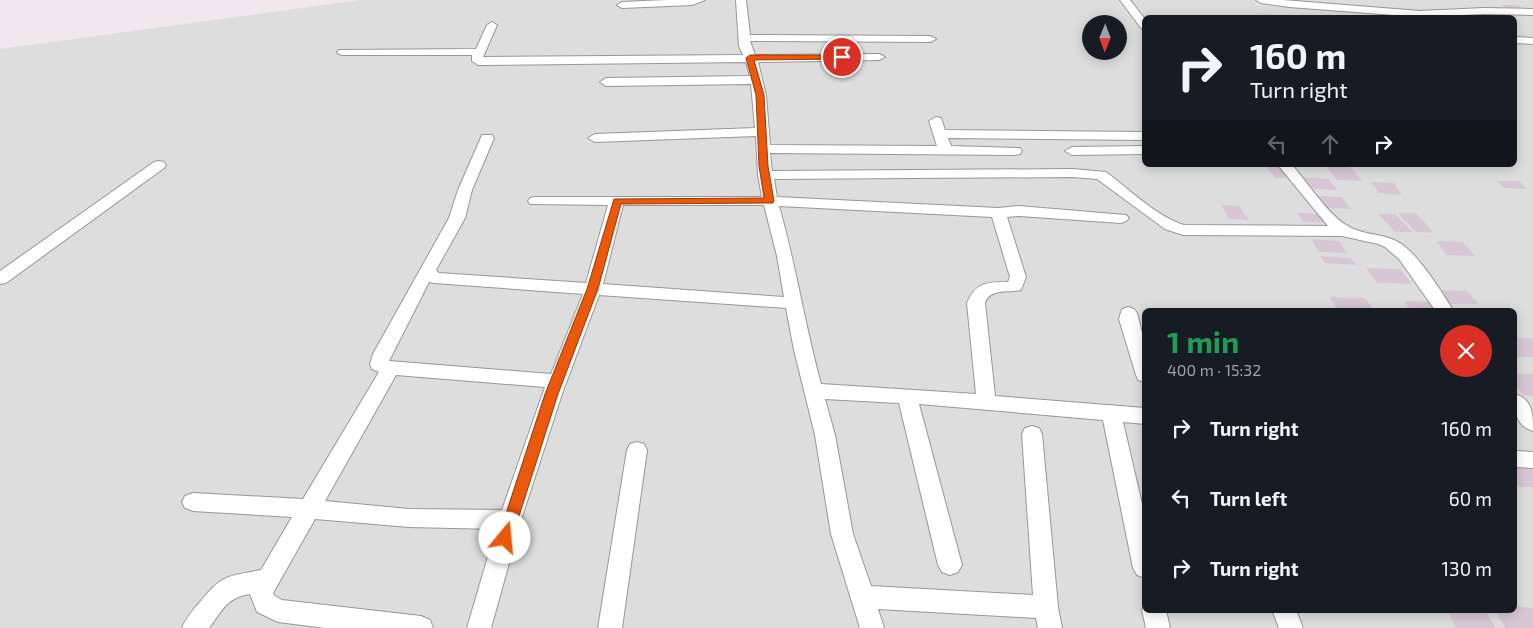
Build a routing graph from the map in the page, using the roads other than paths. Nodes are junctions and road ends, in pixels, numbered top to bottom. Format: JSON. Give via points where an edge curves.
{"nodes":[{"id":1,"x":700,"y":0,"type":"edge"},
{"id":2,"x":741,"y":0,"type":"edge"},
{"id":3,"x":1125,"y":0,"type":"edge"},
{"id":4,"x":1261,"y":0,"type":"edge"},
{"id":5,"x":1514,"y":0,"type":"edge"},
{"id":6,"x":622,"y":6,"type":"dead end"},
{"id":7,"x":1533,"y":12,"type":"edge"},
{"id":8,"x":1142,"y":22,"type":"edge"},
{"id":9,"x":492,"y":25,"type":"dead end"},
{"id":10,"x":744,"y":38,"type":"junction"},
{"id":11,"x":930,"y":39,"type":"dead end"},
{"id":12,"x":1517,"y":40,"type":"edge"},
{"id":13,"x":1533,"y":41,"type":"edge"},
{"id":14,"x":343,"y":52,"type":"dead end"},
{"id":15,"x":480,"y":52,"type":"junction"},
{"id":16,"x":879,"y":57,"type":"dead end"},
{"id":17,"x":750,"y":58,"type":"junction"},
{"id":18,"x":756,"y":80,"type":"junction"},
{"id":19,"x":606,"y":82,"type":"dead end"},
{"id":20,"x":936,"y":121,"type":"dead end"},
{"id":21,"x":940,"y":134,"type":"junction"},
{"id":22,"x":1142,"y":136,"type":"edge"},
{"id":23,"x":487,"y":138,"type":"dead end"},
{"id":24,"x":595,"y":138,"type":"dead end"},
{"id":25,"x":763,"y":141,"type":"junction"},
{"id":26,"x":945,"y":150,"type":"junction"},
{"id":27,"x":1142,"y":150,"type":"edge"},
{"id":28,"x":1015,"y":151,"type":"dead end"},
{"id":29,"x":1072,"y":151,"type":"dead end"},
{"id":30,"x":159,"y":165,"type":"dead end"},
{"id":31,"x":1287,"y":167,"type":"edge"},
{"id":32,"x":765,"y":175,"type":"junction"},
{"id":33,"x":535,"y":201,"type":"dead end"},
{"id":34,"x":617,"y":201,"type":"junction"},
{"id":35,"x":770,"y":201,"type":"junction"},
{"id":36,"x":998,"y":213,"type":"junction"},
{"id":37,"x":1120,"y":218,"type":"dead end"},
{"id":38,"x":1343,"y":231,"type":"junction"},
{"id":39,"x":427,"y":271,"type":"junction"},
{"id":40,"x":0,"y":279,"type":"edge"},
{"id":41,"x":593,"y":289,"type":"junction"},
{"id":42,"x":795,"y":303,"type":"junction"},
{"id":43,"x":1443,"y":308,"type":"edge"},
{"id":44,"x":1128,"y":313,"type":"dead end"},
{"id":45,"x":1142,"y":361,"type":"edge"},
{"id":46,"x":390,"y":369,"type":"junction"},
{"id":47,"x":557,"y":381,"type":"junction"},
{"id":48,"x":813,"y":391,"type":"junction"},
{"id":49,"x":907,"y":396,"type":"junction"},
{"id":50,"x":986,"y":402,"type":"junction"},
{"id":51,"x":1517,"y":406,"type":"edge"},
{"id":52,"x":1111,"y":413,"type":"junction"},
{"id":53,"x":1142,"y":416,"type":"edge"},
{"id":54,"x":1533,"y":423,"type":"edge"},
{"id":55,"x":1032,"y":434,"type":"dead end"},
{"id":56,"x":637,"y":450,"type":"dead end"},
{"id":57,"x":1517,"y":458,"type":"edge"},
{"id":58,"x":1533,"y":460,"type":"edge"},
{"id":59,"x":194,"y":502,"type":"dead end"},
{"id":60,"x":309,"y":509,"type":"junction"},
{"id":61,"x":510,"y":520,"type":"junction"},
{"id":62,"x":1142,"y":554,"type":"edge"},
{"id":63,"x":950,"y":565,"type":"dead end"},
{"id":64,"x":267,"y":580,"type":"junction"},
{"id":65,"x":861,"y":597,"type":"junction"},
{"id":66,"x":1155,"y":613,"type":"edge"},
{"id":67,"x":1285,"y":613,"type":"edge"},
{"id":68,"x":1048,"y":617,"type":"edge"},
{"id":69,"x":194,"y":628,"type":"edge"},
{"id":70,"x":421,"y":628,"type":"edge"},
{"id":71,"x":479,"y":628,"type":"edge"},
{"id":72,"x":610,"y":628,"type":"edge"},
{"id":73,"x":872,"y":628,"type":"edge"},
{"id":74,"x":1158,"y":628,"type":"edge"},
{"id":75,"x":1291,"y":628,"type":"edge"}],
"edges":[{"from":1,"to":6,"type":"street"},
{"from":2,"to":10,"type":"street"},
{"from":3,"to":8,"type":"street"},
{"from":4,"to":7,"type":"street","via":[[1420,14]]},
{"from":5,"to":7,"type":"street"},
{"from":9,"to":15,"type":"street"},
{"from":10,"to":11,"type":"street"},
{"from":10,"to":17,"type":"street"},
{"from":12,"to":13,"type":"street"},
{"from":14,"to":15,"type":"street"},
{"from":15,"to":17,"type":"street","via":[[476,60],[484,62]]},
{"from":16,"to":17,"type":"street"},
{"from":17,"to":18,"type":"street"},
{"from":18,"to":19,"type":"street"},
{"from":18,"to":25,"type":"street"},
{"from":20,"to":21,"type":"street"},
{"from":21,"to":22,"type":"street"},
{"from":21,"to":26,"type":"street"},
{"from":23,"to":39,"type":"street","via":[[457,218]]},
{"from":24,"to":25,"type":"street"},
{"from":25,"to":26,"type":"street"},
{"from":25,"to":32,"type":"street"},
{"from":26,"to":28,"type":"street"},
{"from":27,"to":29,"type":"street"},
{"from":30,"to":40,"type":"street"},
{"from":31,"to":38,"type":"street"},
{"from":32,"to":35,"type":"street"},
{"from":32,"to":38,"type":"street","via":[[1073,173],[1101,176],[1156,218],[1183,230]]},
{"from":33,"to":34,"type":"street"},
{"from":34,"to":35,"type":"street"},
{"from":34,"to":41,"type":"street"},
{"from":35,"to":36,"type":"street"},
{"from":35,"to":42,"type":"street"},
{"from":36,"to":37,"type":"street","via":[[1019,211]]},
{"from":36,"to":50,"type":"street","via":[[1018,283],[986,289],[979,294],[976,304]]},
{"from":38,"to":43,"type":"street","via":[[1357,238],[1381,241],[1400,250]]},
{"from":39,"to":41,"type":"street","via":[[434,278],[441,279]]},
{"from":39,"to":46,"type":"street","via":[[382,354],[379,364]]},
{"from":41,"to":42,"type":"street"},
{"from":41,"to":47,"type":"street"},
{"from":42,"to":48,"type":"street"},
{"from":44,"to":45,"type":"street"},
{"from":46,"to":47,"type":"street"},
{"from":46,"to":60,"type":"street"},
{"from":47,"to":61,"type":"street"},
{"from":48,"to":49,"type":"street"},
{"from":48,"to":65,"type":"street","via":[[825,435],[842,534]]},
{"from":49,"to":50,"type":"street"},
{"from":49,"to":63,"type":"street"},
{"from":50,"to":52,"type":"street"},
{"from":51,"to":54,"type":"street"},
{"from":52,"to":53,"type":"street"},
{"from":52,"to":62,"type":"street"},
{"from":55,"to":68,"type":"street"},
{"from":56,"to":72,"type":"street"},
{"from":57,"to":58,"type":"street"},
{"from":59,"to":60,"type":"street"},
{"from":60,"to":61,"type":"street","via":[[409,518]]},
{"from":60,"to":64,"type":"street"},
{"from":61,"to":71,"type":"street"},
{"from":64,"to":69,"type":"street","via":[[233,586],[222,592]]},
{"from":64,"to":70,"type":"street","via":[[262,592],[266,604],[278,611]]},
{"from":65,"to":68,"type":"street"},
{"from":65,"to":73,"type":"street"},
{"from":66,"to":74,"type":"street"},
{"from":67,"to":75,"type":"street"}]}
